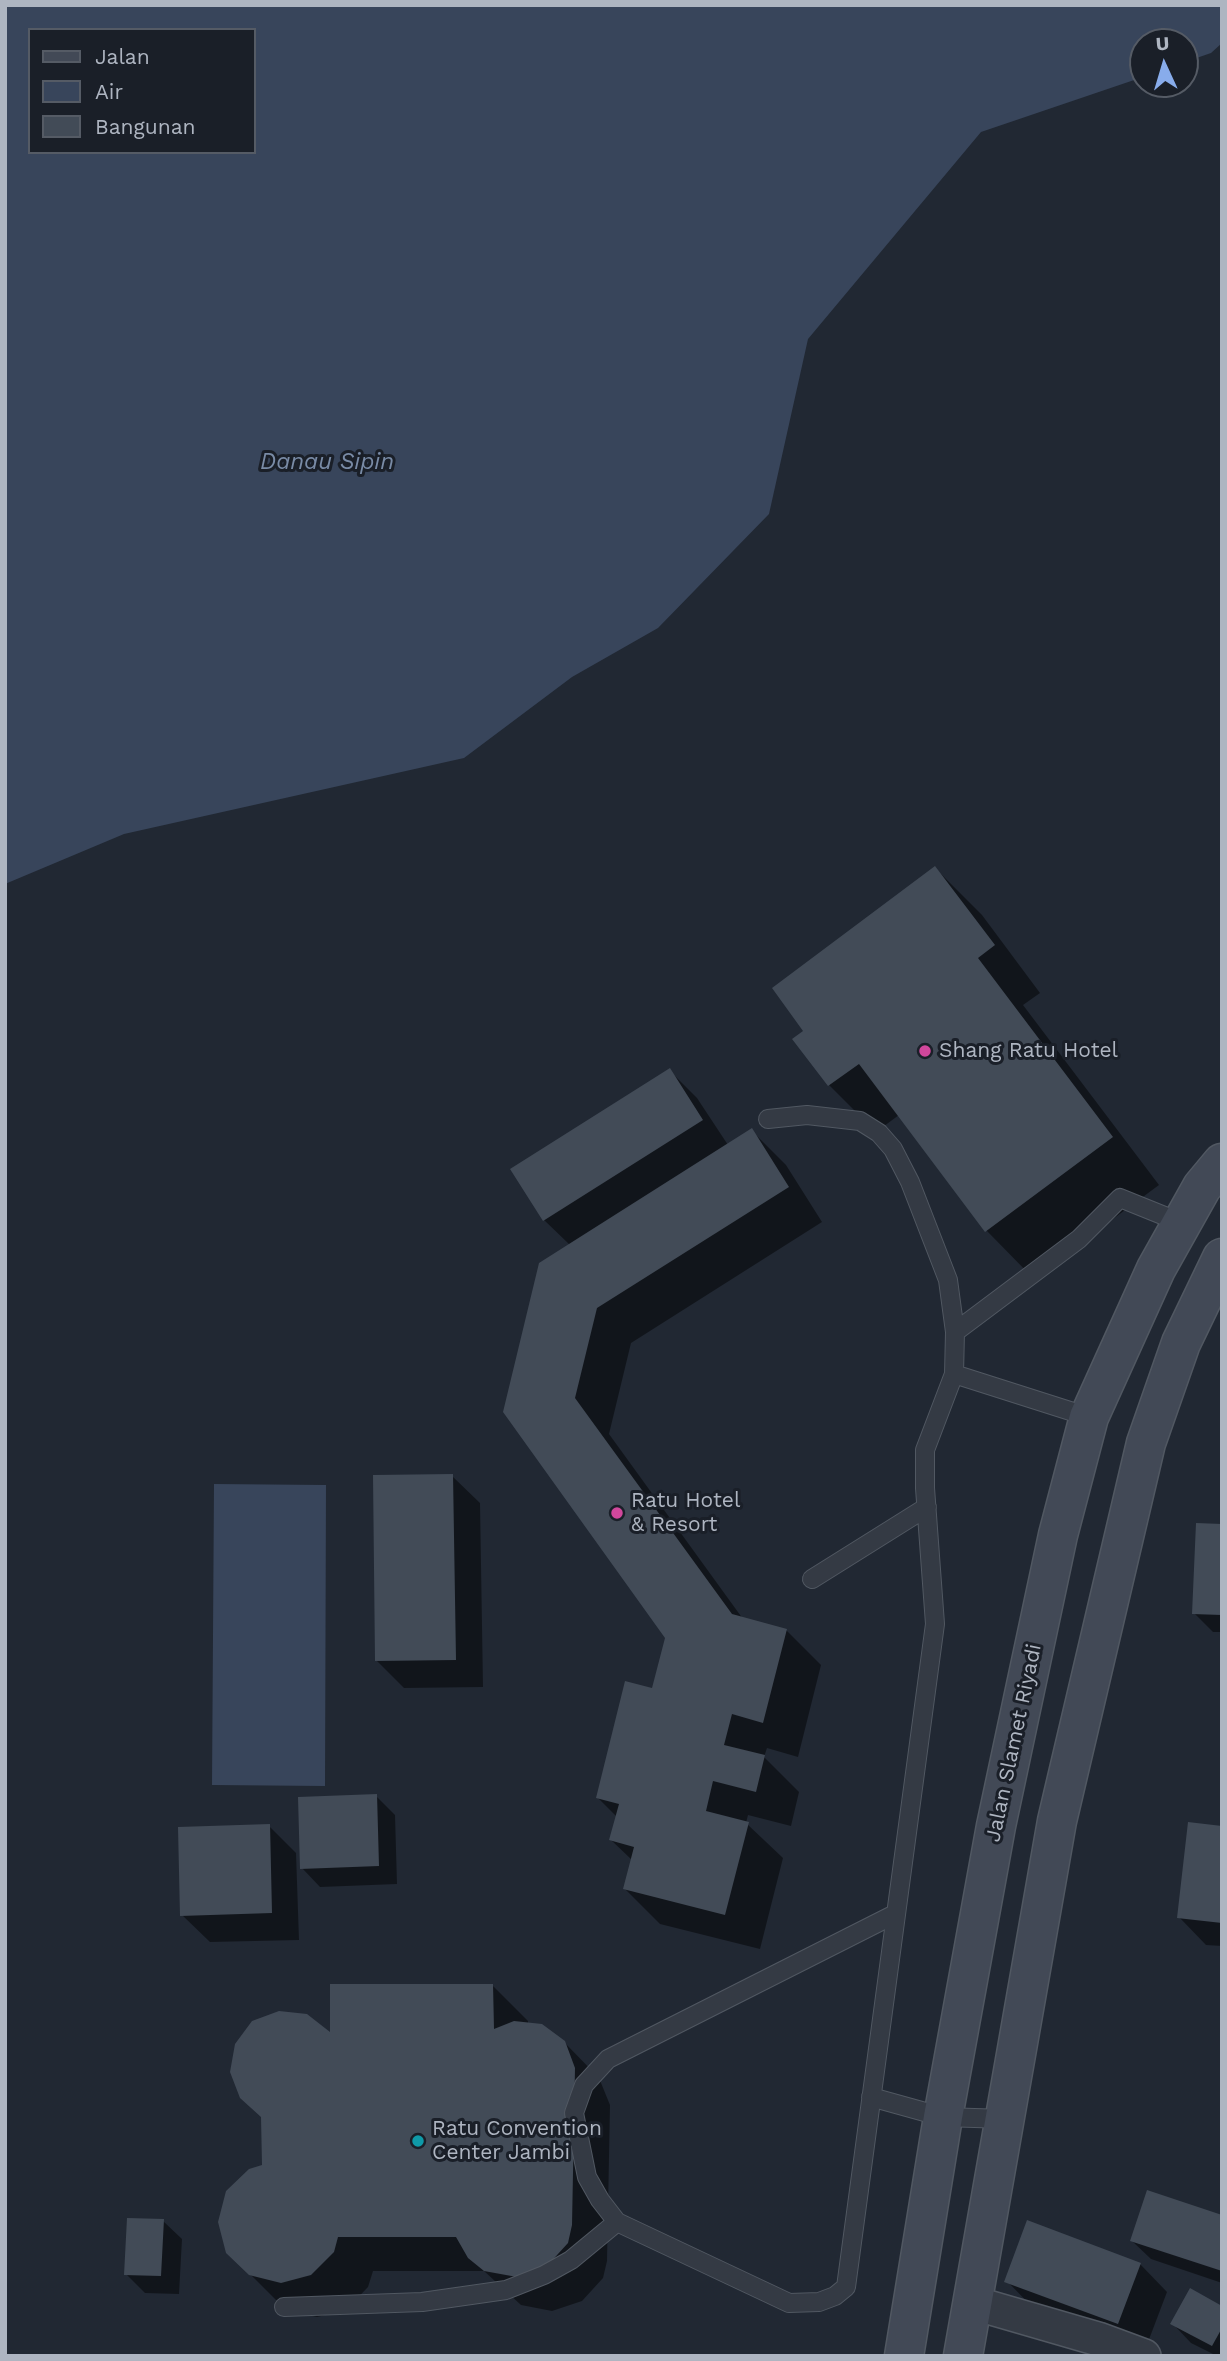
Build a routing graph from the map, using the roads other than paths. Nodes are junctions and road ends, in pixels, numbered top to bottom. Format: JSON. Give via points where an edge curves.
{"nodes":[{"id":1,"x":768,"y":1119,"type":"dead end"},
{"id":2,"x":1222,"y":1163,"type":"edge"},
{"id":3,"x":1182,"y":1223,"type":"junction"},
{"id":4,"x":1222,"y":1258,"type":"edge"},
{"id":5,"x":955,"y":1332,"type":"junction"},
{"id":6,"x":954,"y":1374,"type":"junction"},
{"id":7,"x":1088,"y":1417,"type":"junction"},
{"id":8,"x":927,"y":1507,"type":"junction"},
{"id":9,"x":812,"y":1579,"type":"dead end"},
{"id":10,"x":895,"y":1914,"type":"junction"},
{"id":11,"x":871,"y":2097,"type":"junction"},
{"id":12,"x":943,"y":2117,"type":"junction"},
{"id":13,"x":1006,"y":2119,"type":"junction"},
{"id":14,"x":617,"y":2222,"type":"junction"},
{"id":15,"x":974,"y":2304,"type":"junction"},
{"id":16,"x":284,"y":2307,"type":"dead end"},
{"id":17,"x":904,"y":2356,"type":"edge"},
{"id":18,"x":964,"y":2356,"type":"edge"},
{"id":19,"x":1144,"y":2356,"type":"edge"}],
"edges":[{"from":1,"to":5,"type":"lane","via":[[807,1115],[860,1121],[879,1133],[910,1182],[948,1280]]},
{"from":2,"to":3,"type":"main road","name":"Jalan Slamet Riyadi"},
{"from":3,"to":5,"type":"lane","via":[[1120,1198],[1079,1239]]},
{"from":3,"to":7,"type":"main road","name":"Jalan Slamet Riyadi"},
{"from":4,"to":13,"type":"main road","via":[[1181,1343],[1146,1443],[1057,1821]]},
{"from":5,"to":6,"type":"lane"},
{"from":6,"to":7,"type":"lane"},
{"from":6,"to":8,"type":"lane","via":[[925,1450]]},
{"from":7,"to":12,"type":"main road","name":"Jalan Slamet Riyadi","via":[[996,1826]]},
{"from":8,"to":9,"type":"lane"},
{"from":8,"to":10,"type":"lane","via":[[935,1624]]},
{"from":10,"to":11,"type":"lane"},
{"from":10,"to":14,"type":"lane","via":[[608,2059],[584,2085],[574,2113],[587,2177]]},
{"from":11,"to":12,"type":"lane"},
{"from":11,"to":14,"type":"lane","via":[[846,2287],[835,2296],[819,2302],[789,2303]]},
{"from":12,"to":13,"type":"lane"},
{"from":12,"to":17,"type":"main road","name":"Jalan Slamet Riyadi"},
{"from":13,"to":15,"type":"main road"},
{"from":14,"to":16,"type":"lane","via":[[571,2260],[506,2290],[422,2302]]},
{"from":15,"to":18,"type":"main road"},
{"from":15,"to":19,"type":"street"}]}
